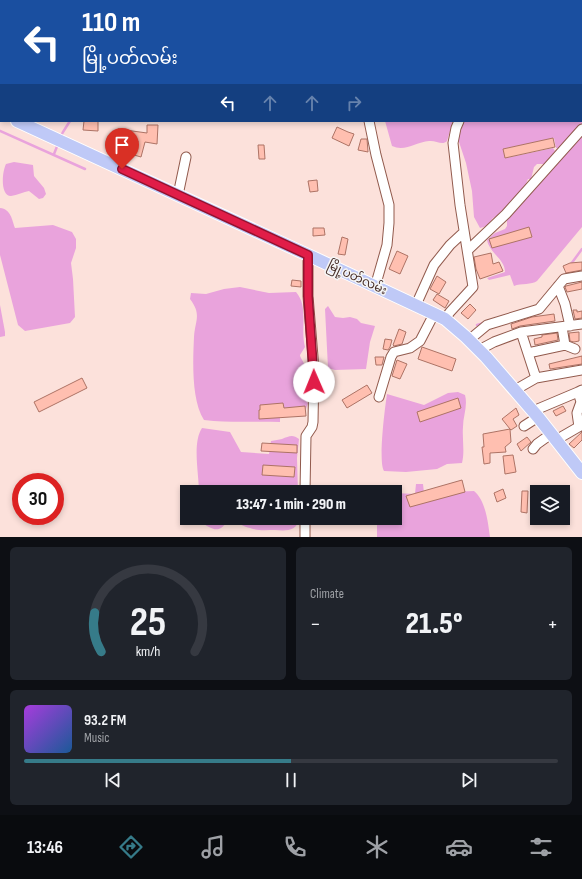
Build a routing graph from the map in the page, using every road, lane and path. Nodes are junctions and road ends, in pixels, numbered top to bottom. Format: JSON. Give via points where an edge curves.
{"nodes":[{"id":1,"x":20,"y":122,"type":"edge"},
{"id":2,"x":369,"y":122,"type":"edge"},
{"id":3,"x":459,"y":122,"type":"edge"},
{"id":4,"x":36,"y":126,"type":"edge"},
{"id":5,"x":582,"y":129,"type":"edge"},
{"id":6,"x":186,"y":157,"type":"dead end"},
{"id":7,"x":178,"y":195,"type":"junction"},
{"id":8,"x":464,"y":232,"type":"junction"},
{"id":9,"x":468,"y":250,"type":"junction"},
{"id":10,"x":308,"y":255,"type":"junction"},
{"id":11,"x":582,"y":276,"type":"edge"},
{"id":12,"x":375,"y":286,"type":"junction"},
{"id":13,"x":558,"y":286,"type":"junction"},
{"id":14,"x":416,"y":306,"type":"junction"},
{"id":15,"x":440,"y":317,"type":"junction"},
{"id":16,"x":582,"y":324,"type":"edge"},
{"id":17,"x":566,"y":326,"type":"junction"},
{"id":18,"x":521,"y":332,"type":"junction"},
{"id":19,"x":469,"y":340,"type":"junction"},
{"id":20,"x":565,"y":345,"type":"junction"},
{"id":21,"x":575,"y":348,"type":"dead end"},
{"id":22,"x":479,"y":350,"type":"junction"},
{"id":23,"x":528,"y":353,"type":"junction"},
{"id":24,"x":582,"y":370,"type":"edge"},
{"id":25,"x":536,"y":378,"type":"junction"},
{"id":26,"x":515,"y":390,"type":"junction"},
{"id":27,"x":580,"y":391,"type":"edge"},
{"id":28,"x":379,"y":397,"type":"dead end"},
{"id":29,"x":536,"y":414,"type":"junction"},
{"id":30,"x":524,"y":426,"type":"dead end"},
{"id":31,"x":580,"y":426,"type":"edge"},
{"id":32,"x":553,"y":437,"type":"junction"},
{"id":33,"x":533,"y":449,"type":"dead end"},
{"id":34,"x":582,"y":473,"type":"edge"},
{"id":35,"x":305,"y":485,"type":"edge"},
{"id":36,"x":305,"y":525,"type":"edge"},
{"id":37,"x":305,"y":537,"type":"edge"}],
"edges":[{"from":1,"to":4,"type":"main road","name":"မြို့ပတ်လမ်း"},
{"from":2,"to":12,"type":"street","via":[[389,205],[387,245]]},
{"from":3,"to":8,"type":"street","via":[[452,143]]},
{"from":4,"to":7,"type":"main road","name":"မြို့ပတ်လမ်း"},
{"from":5,"to":9,"type":"street","via":[[506,214]]},
{"from":6,"to":7,"type":"street"},
{"from":7,"to":10,"type":"main road","name":"မြို့ပတ်လမ်း"},
{"from":8,"to":9,"type":"street"},
{"from":8,"to":14,"type":"street","via":[[434,265]]},
{"from":9,"to":15,"type":"street","via":[[473,287],[450,312]]},
{"from":10,"to":12,"type":"main road","name":"မြို့ပတ်လမ်း"},
{"from":10,"to":35,"type":"street","via":[[314,414],[312,427],[306,436]]},
{"from":11,"to":13,"type":"street","via":[[564,279]]},
{"from":12,"to":14,"type":"main road","name":"မြို့ပတ်လမ်း"},
{"from":13,"to":17,"type":"street","via":[[565,304]]},
{"from":13,"to":19,"type":"street","via":[[539,309],[487,325]]},
{"from":14,"to":15,"type":"main road","name":"မြို့ပတ်လမ်း"},
{"from":15,"to":19,"type":"main road","name":"မြို့ပတ်လမ်း"},
{"from":15,"to":28,"type":"street","via":[[420,341],[410,348],[394,352]]},
{"from":16,"to":17,"type":"street"},
{"from":17,"to":18,"type":"street"},
{"from":17,"to":20,"type":"street"},
{"from":18,"to":22,"type":"street"},
{"from":18,"to":23,"type":"street"},
{"from":19,"to":22,"type":"main road","name":"မြို့ပတ်လမ်း"},
{"from":20,"to":21,"type":"street"},
{"from":20,"to":23,"type":"street"},
{"from":22,"to":26,"type":"main road","name":"မြို့ပတ်လမ်း"},
{"from":23,"to":25,"type":"street"},
{"from":24,"to":25,"type":"street"},
{"from":25,"to":26,"type":"street"},
{"from":26,"to":29,"type":"main road","name":"မြို့ပတ်လမ်း"},
{"from":27,"to":29,"type":"street"},
{"from":27,"to":31,"type":"street","via":[[581,402],[577,413]]},
{"from":29,"to":30,"type":"street"},
{"from":29,"to":32,"type":"main road","name":"မြို့ပတ်လမ်း"},
{"from":31,"to":32,"type":"street"},
{"from":32,"to":33,"type":"street","via":[[537,444]]},
{"from":32,"to":34,"type":"main road","name":"မြို့ပတ်လမ်း"},
{"from":36,"to":37,"type":"street"}]}
